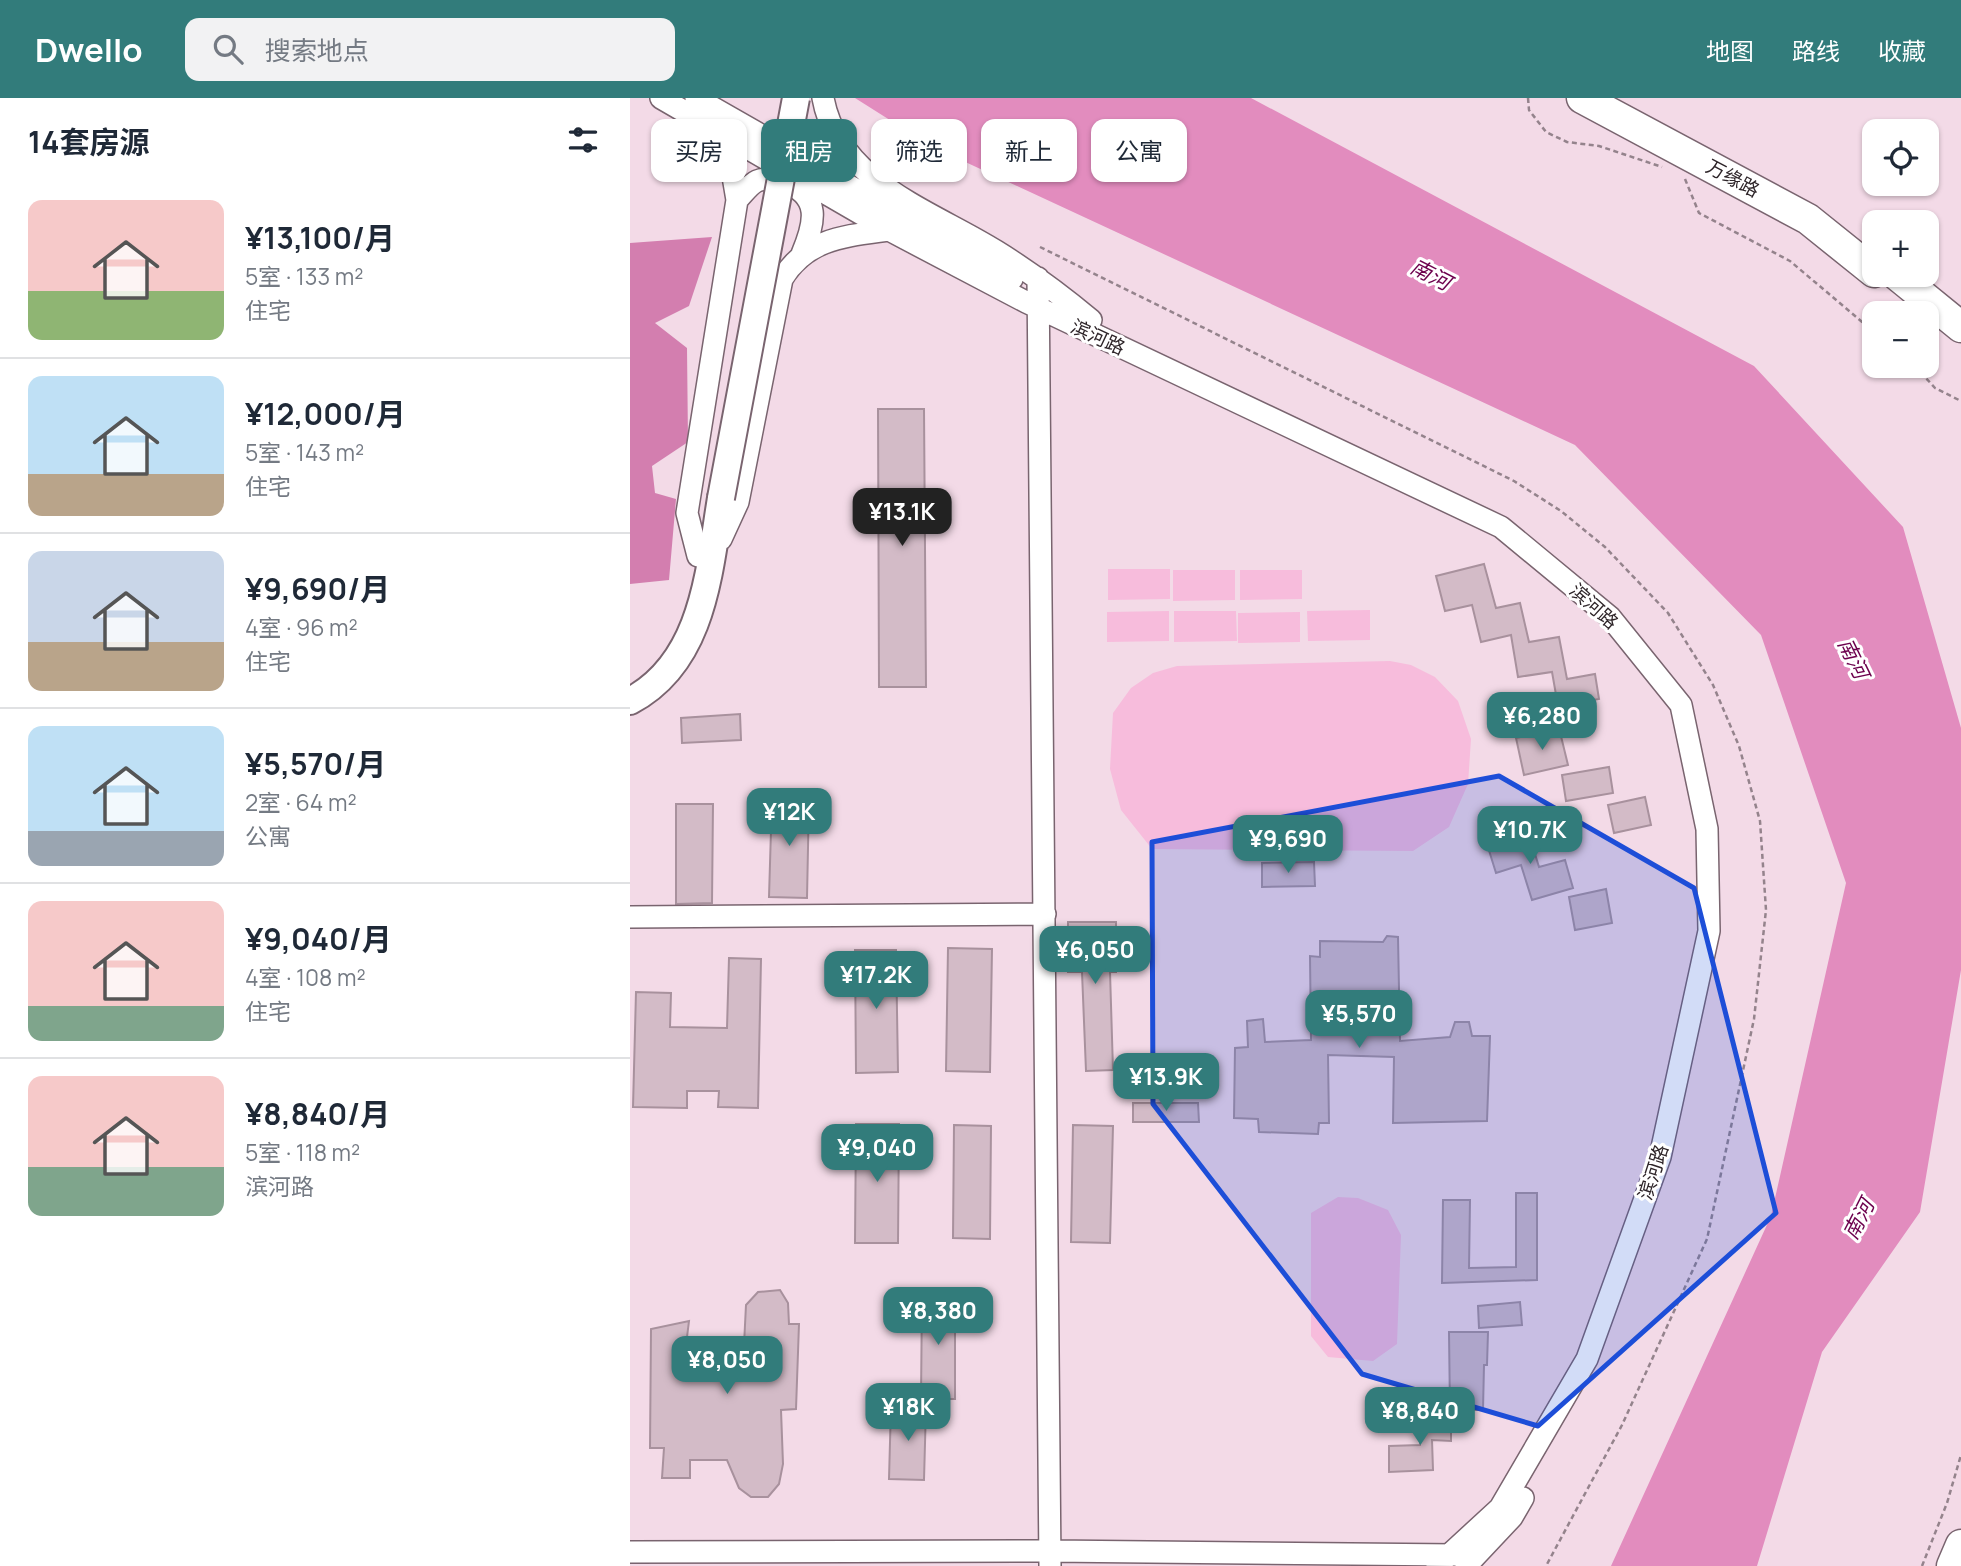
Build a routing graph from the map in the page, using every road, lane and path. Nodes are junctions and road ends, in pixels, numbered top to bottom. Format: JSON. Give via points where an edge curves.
{"nodes":[{"id":1,"x":661,"y":98,"type":"edge"},
{"id":2,"x":696,"y":98,"type":"edge"},
{"id":3,"x":778,"y":98,"type":"edge"},
{"id":4,"x":796,"y":98,"type":"edge"},
{"id":5,"x":823,"y":98,"type":"edge"},
{"id":6,"x":1528,"y":98,"type":"edge"},
{"id":7,"x":1582,"y":98,"type":"edge"},
{"id":8,"x":1608,"y":98,"type":"edge"},
{"id":9,"x":698,"y":119,"type":"edge"},
{"id":10,"x":747,"y":147,"type":"edge"},
{"id":11,"x":1671,"y":170,"type":"dead end"},
{"id":12,"x":1683,"y":174,"type":"dead end"},
{"id":13,"x":734,"y":182,"type":"edge"},
{"id":14,"x":737,"y":200,"type":"junction"},
{"id":15,"x":889,"y":230,"type":"junction"},
{"id":16,"x":1040,"y":247,"type":"dead end"},
{"id":17,"x":1862,"y":247,"type":"edge"},
{"id":18,"x":802,"y":254,"type":"junction"},
{"id":19,"x":1862,"y":262,"type":"edge"},
{"id":20,"x":1893,"y":287,"type":"edge"},
{"id":21,"x":1912,"y":287,"type":"edge"},
{"id":22,"x":1033,"y":293,"type":"junction"},
{"id":23,"x":1910,"y":301,"type":"edge"},
{"id":24,"x":1862,"y":322,"type":"edge"},
{"id":25,"x":1939,"y":324,"type":"edge"},
{"id":26,"x":1961,"y":327,"type":"edge"},
{"id":27,"x":1961,"y":342,"type":"edge"},
{"id":28,"x":1926,"y":378,"type":"edge"},
{"id":29,"x":1961,"y":401,"type":"edge"},
{"id":30,"x":713,"y":497,"type":"junction"},
{"id":31,"x":704,"y":558,"type":"junction"},
{"id":32,"x":630,"y":687,"type":"edge"},
{"id":33,"x":630,"y":701,"type":"edge"},
{"id":34,"x":1039,"y":914,"type":"junction"},
{"id":35,"x":630,"y":917,"type":"edge"},
{"id":36,"x":1961,"y":1455,"type":"edge"},
{"id":37,"x":1961,"y":1545,"type":"edge"},
{"id":38,"x":630,"y":1552,"type":"edge"},
{"id":39,"x":1043,"y":1559,"type":"edge"},
{"id":40,"x":1457,"y":1561,"type":"edge"},
{"id":41,"x":1546,"y":1566,"type":"edge"},
{"id":42,"x":1922,"y":1566,"type":"edge"},
{"id":43,"x":1952,"y":1566,"type":"edge"}],
"edges":[{"from":1,"to":9,"type":"street","name":"滨河路"},
{"from":2,"to":22,"type":"street","name":"滨河路"},
{"from":3,"to":30,"type":"main road"},
{"from":4,"to":30,"type":"main road","bridge":true},
{"from":5,"to":22,"type":"street","via":[[836,135],[860,168],[995,250]]},
{"from":6,"to":11,"type":"path","via":[[1529,110],[1546,132]]},
{"from":7,"to":19,"type":"highway","name":"万缘路","via":[[1808,219]]},
{"from":8,"to":17,"type":"highway","name":"万缘路","via":[[1817,210]]},
{"from":10,"to":15,"type":"street","name":"滨河路"},
{"from":12,"to":24,"type":"path","via":[[1699,213],[1790,261]]},
{"from":13,"to":14,"type":"street"},
{"from":14,"to":18,"type":"street","via":[[757,181],[778,179],[804,192],[811,206],[812,229]]},
{"from":14,"to":31,"type":"street","via":[[687,513]]},
{"from":15,"to":18,"type":"street","via":[[845,237]]},
{"from":15,"to":22,"type":"street","name":"滨河路"},
{"from":16,"to":41,"type":"path","via":[[1514,481],[1562,511],[1605,547],[1668,613],[1713,685],[1739,746],[1760,821],[1766,910],[1755,1019],[1707,1238],[1622,1425]]},
{"from":18,"to":31,"type":"street","via":[[782,279],[738,502]]},
{"from":20,"to":23,"type":"highway","name":"万缘路"},
{"from":21,"to":26,"type":"highway"},
{"from":22,"to":34,"type":"street"},
{"from":22,"to":40,"type":"street","name":"滨河路","via":[[1501,527],[1610,617],[1681,705],[1707,829],[1709,931],[1660,1157],[1587,1359],[1500,1508]]},
{"from":22,"to":40,"type":"street","name":"滨河路","via":[[1508,515],[1620,607],[1694,699],[1721,827],[1723,932],[1673,1161],[1600,1365],[1512,1517]]},
{"from":25,"to":27,"type":"highway","name":"万缘路"},
{"from":28,"to":29,"type":"path"},
{"from":30,"to":31,"type":"main road"},
{"from":31,"to":32,"type":"main road","via":[[680,631],[657,664]]},
{"from":31,"to":33,"type":"main road","via":[[704,597],[691,637],[666,672]]},
{"from":34,"to":35,"type":"street"},
{"from":34,"to":39,"type":"street"},
{"from":36,"to":42,"type":"path"},
{"from":37,"to":43,"type":"highway"},
{"from":38,"to":39,"type":"street"},
{"from":39,"to":40,"type":"street"}]}
